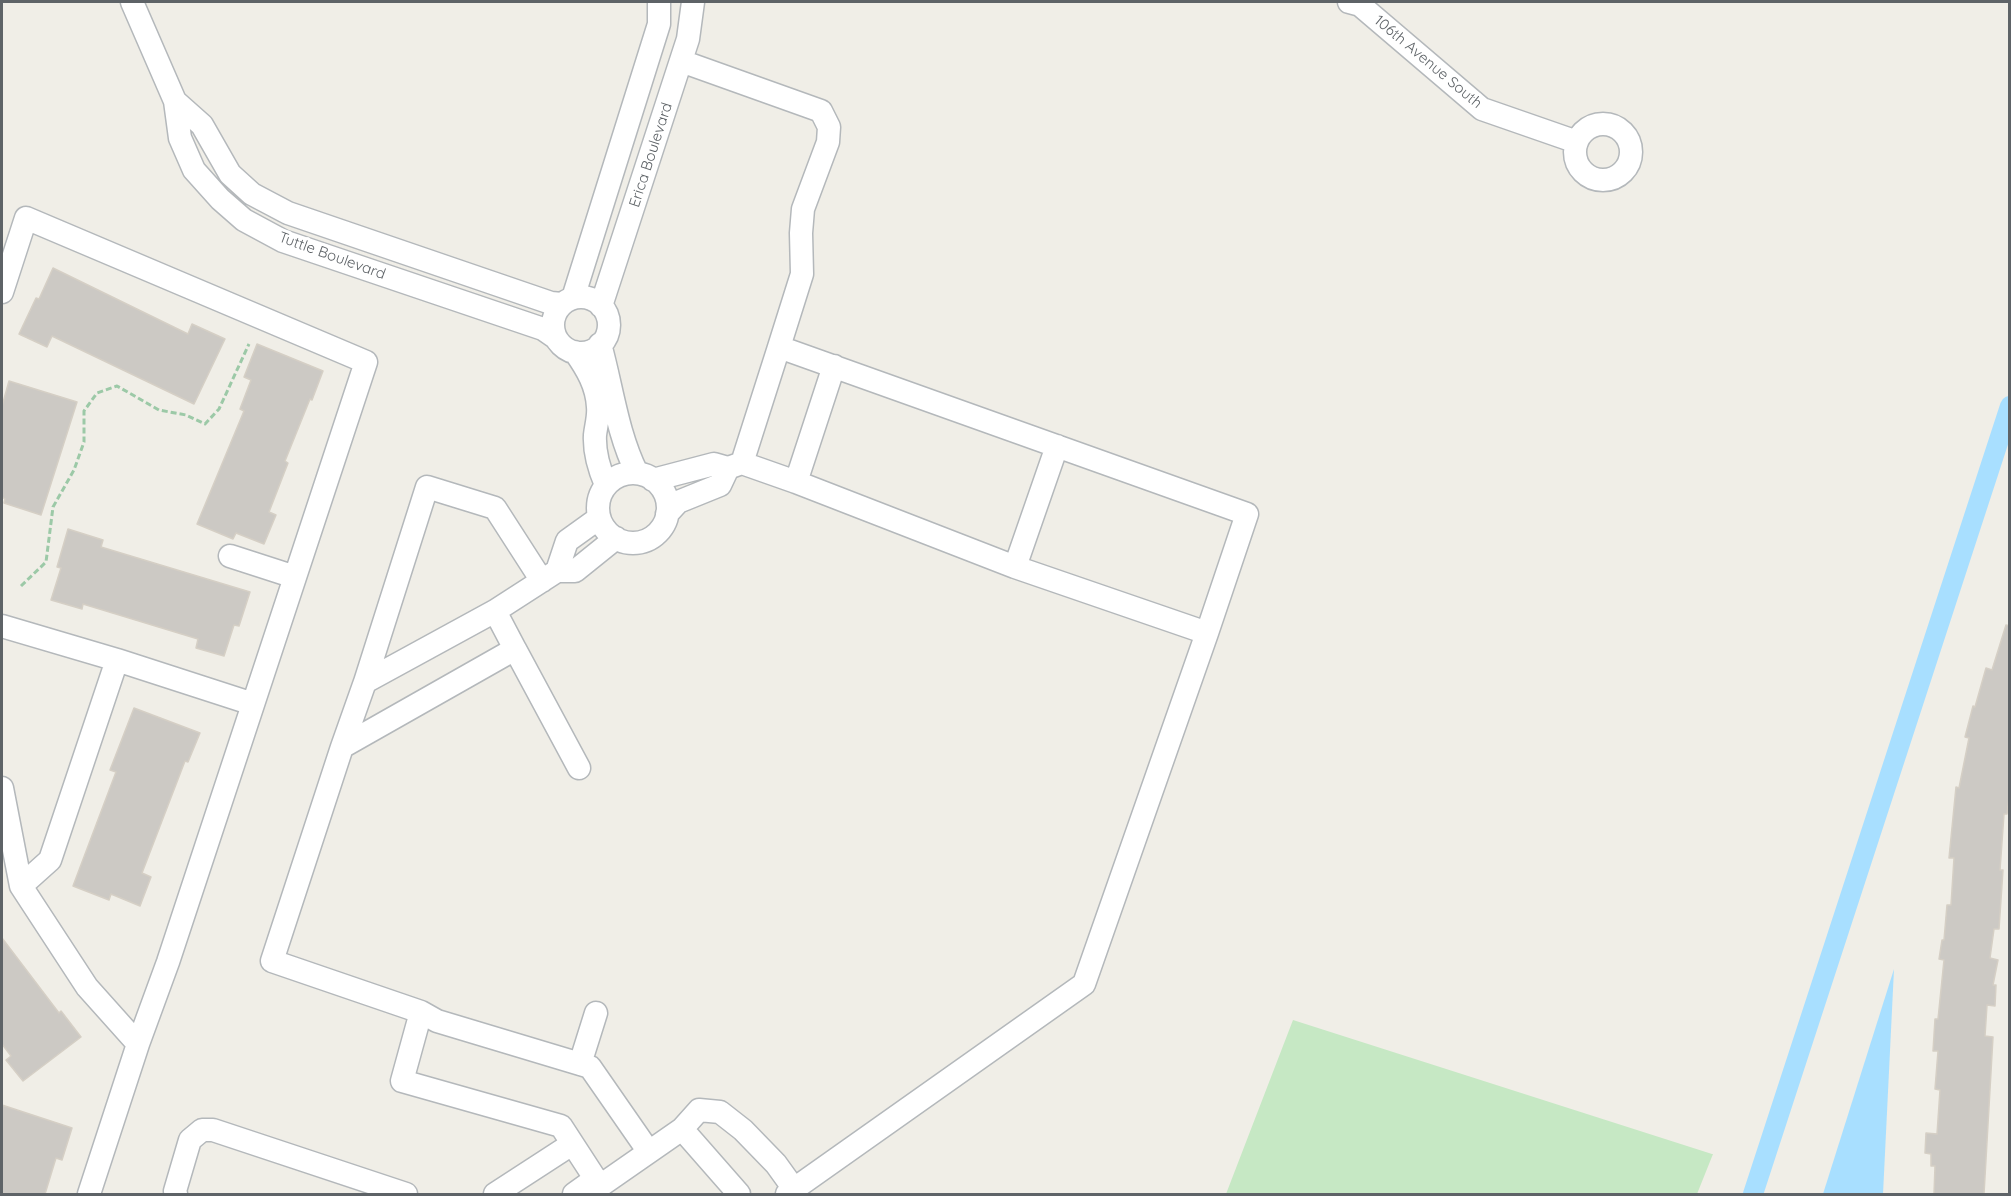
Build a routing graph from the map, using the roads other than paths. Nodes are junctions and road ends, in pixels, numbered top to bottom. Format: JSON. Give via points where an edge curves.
{"nodes":[{"id":1,"x":132,"y":2,"type":"edge"},
{"id":2,"x":659,"y":2,"type":"edge"},
{"id":3,"x":693,"y":2,"type":"edge"},
{"id":4,"x":1349,"y":2,"type":"edge"},
{"id":5,"x":681,"y":62,"type":"junction"},
{"id":6,"x":175,"y":101,"type":"junction"},
{"id":7,"x":1577,"y":142,"type":"dead end"},
{"id":8,"x":2,"y":292,"type":"edge"},
{"id":9,"x":568,"y":301,"type":"junction"},
{"id":10,"x":601,"y":306,"type":"junction"},
{"id":11,"x":556,"y":338,"type":"junction"},
{"id":12,"x":600,"y":344,"type":"junction"},
{"id":13,"x":779,"y":346,"type":"junction"},
{"id":14,"x":575,"y":352,"type":"junction"},
{"id":15,"x":834,"y":366,"type":"junction"},
{"id":16,"x":1057,"y":446,"type":"junction"},
{"id":17,"x":735,"y":465,"type":"junction"},
{"id":18,"x":645,"y":477,"type":"junction"},
{"id":19,"x":796,"y":482,"type":"junction"},
{"id":20,"x":606,"y":485,"type":"junction"},
{"id":21,"x":667,"y":514,"type":"junction"},
{"id":22,"x":599,"y":518,"type":"junction"},
{"id":23,"x":616,"y":538,"type":"junction"},
{"id":24,"x":230,"y":556,"type":"dead end"},
{"id":25,"x":1015,"y":567,"type":"junction"},
{"id":26,"x":550,"y":576,"type":"junction"},
{"id":27,"x":295,"y":577,"type":"junction"},
{"id":28,"x":495,"y":611,"type":"junction"},
{"id":29,"x":2,"y":626,"type":"edge"},
{"id":30,"x":1207,"y":633,"type":"junction"},
{"id":31,"x":515,"y":649,"type":"junction"},
{"id":32,"x":117,"y":660,"type":"junction"},
{"id":33,"x":365,"y":682,"type":"junction"},
{"id":34,"x":253,"y":704,"type":"junction"},
{"id":35,"x":342,"y":747,"type":"junction"},
{"id":36,"x":579,"y":768,"type":"dead end"},
{"id":37,"x":2,"y":788,"type":"edge"},
{"id":38,"x":21,"y":886,"type":"junction"},
{"id":39,"x":421,"y":1012,"type":"junction"},
{"id":40,"x":596,"y":1012,"type":"dead end"},
{"id":41,"x":138,"y":1044,"type":"junction"},
{"id":42,"x":580,"y":1064,"type":"junction"},
{"id":43,"x":681,"y":1129,"type":"junction"},
{"id":44,"x":572,"y":1144,"type":"junction"},
{"id":45,"x":649,"y":1152,"type":"junction"},
{"id":46,"x":595,"y":1179,"type":"junction"},
{"id":47,"x":791,"y":1192,"type":"edge"},
{"id":48,"x":89,"y":1194,"type":"edge"},
{"id":49,"x":176,"y":1194,"type":"edge"},
{"id":50,"x":406,"y":1194,"type":"edge"},
{"id":51,"x":495,"y":1194,"type":"edge"},
{"id":52,"x":574,"y":1194,"type":"edge"},
{"id":53,"x":739,"y":1194,"type":"edge"}],
"edges":[{"from":1,"to":6,"type":"street","name":"Tuttle Boulevard"},
{"from":2,"to":9,"type":"street","name":"Erica Boulevard","via":[[659,24]]},
{"from":3,"to":5,"type":"street","name":"Erica Boulevard"},
{"from":4,"to":7,"type":"street","name":"106th Avenue South","via":[[1360,5],[1482,109]]},
{"from":5,"to":10,"type":"street","name":"Erica Boulevard"},
{"from":5,"to":13,"type":"street","via":[[821,111],[829,128],[828,142],[803,209],[802,274]]},
{"from":6,"to":9,"type":"street","name":"Tuttle Boulevard","via":[[202,125],[230,174],[252,194],[299,216],[551,303]]},
{"from":6,"to":11,"type":"street","name":"Tuttle Boulevard","via":[[180,138],[194,170],[243,219],[283,241],[543,329]]},
{"from":8,"to":27,"type":"street","via":[[26,218],[366,362]]},
{"from":9,"to":10,"type":"street","via":[[588,298]]},
{"from":9,"to":11,"type":"street","via":[[553,320]]},
{"from":10,"to":12,"type":"street","via":[[608,324]]},
{"from":11,"to":14,"type":"street"},
{"from":12,"to":14,"type":"street","via":[[588,352]]},
{"from":12,"to":18,"type":"street","via":[[628,455]]},
{"from":13,"to":15,"type":"street"},
{"from":13,"to":17,"type":"street"},
{"from":14,"to":20,"type":"street","via":[[594,386],[598,407],[596,456]]},
{"from":15,"to":16,"type":"street"},
{"from":15,"to":19,"type":"street"},
{"from":16,"to":25,"type":"street"},
{"from":16,"to":30,"type":"street","via":[[1247,514]]},
{"from":17,"to":18,"type":"street","via":[[714,464]]},
{"from":17,"to":19,"type":"street"},
{"from":17,"to":21,"type":"street","via":[[720,485],[678,502]]},
{"from":18,"to":20,"type":"street","via":[[625,474]]},
{"from":18,"to":21,"type":"street","via":[[664,491]]},
{"from":19,"to":25,"type":"street"},
{"from":20,"to":22,"type":"street","via":[[600,495]]},
{"from":21,"to":23,"type":"street","via":[[656,534],[646,540],[635,543]]},
{"from":22,"to":23,"type":"street"},
{"from":22,"to":26,"type":"street","via":[[567,541]]},
{"from":23,"to":26,"type":"street","via":[[575,571]]},
{"from":24,"to":27,"type":"street"},
{"from":25,"to":30,"type":"street"},
{"from":26,"to":28,"type":"street"},
{"from":26,"to":33,"type":"street","via":[[495,508],[426,487]]},
{"from":27,"to":34,"type":"street"},
{"from":28,"to":31,"type":"street"},
{"from":28,"to":33,"type":"street"},
{"from":29,"to":32,"type":"street"},
{"from":30,"to":47,"type":"street","via":[[1084,984]]},
{"from":31,"to":35,"type":"street"},
{"from":31,"to":36,"type":"street"},
{"from":32,"to":34,"type":"street"},
{"from":32,"to":38,"type":"street","via":[[50,860]]},
{"from":33,"to":35,"type":"street"},
{"from":34,"to":41,"type":"street"},
{"from":35,"to":39,"type":"street","via":[[272,961]]},
{"from":37,"to":38,"type":"street"},
{"from":38,"to":41,"type":"street","via":[[87,987]]},
{"from":39,"to":42,"type":"street","via":[[437,1021]]},
{"from":39,"to":44,"type":"street","via":[[402,1081],[561,1126]]},
{"from":40,"to":42,"type":"street"},
{"from":41,"to":48,"type":"street"},
{"from":42,"to":45,"type":"street","via":[[590,1067]]},
{"from":43,"to":45,"type":"street"},
{"from":43,"to":47,"type":"street","via":[[699,1110],[720,1112],[776,1164]]},
{"from":43,"to":53,"type":"street"},
{"from":44,"to":46,"type":"street"},
{"from":44,"to":51,"type":"street"},
{"from":45,"to":46,"type":"street","via":[[600,1186]]},
{"from":46,"to":52,"type":"street"},
{"from":49,"to":50,"type":"street","via":[[190,1140],[202,1130],[213,1130]]}]}
